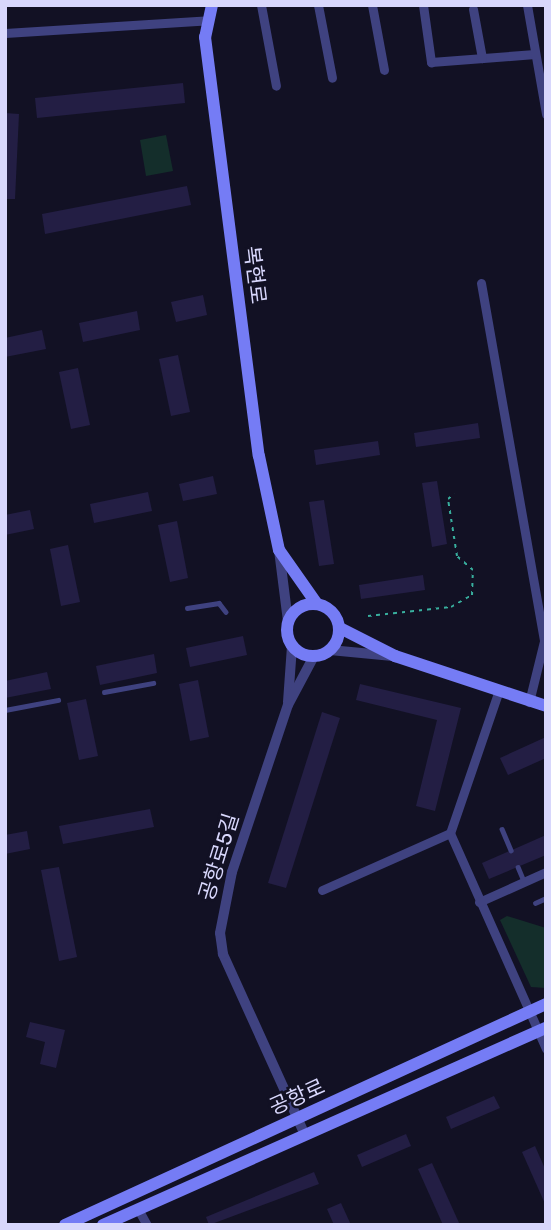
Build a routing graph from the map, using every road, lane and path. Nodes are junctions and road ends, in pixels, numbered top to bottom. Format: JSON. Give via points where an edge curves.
{"nodes":[{"id":1,"x":212,"y":5,"type":"edge"},
{"id":2,"x":261,"y":5,"type":"edge"},
{"id":3,"x":318,"y":5,"type":"edge"},
{"id":4,"x":372,"y":5,"type":"edge"},
{"id":5,"x":423,"y":5,"type":"edge"},
{"id":6,"x":527,"y":5,"type":"edge"},
{"id":7,"x":474,"y":9,"type":"dead end"},
{"id":8,"x":209,"y":20,"type":"junction"},
{"id":9,"x":5,"y":33,"type":"edge"},
{"id":10,"x":535,"y":54,"type":"junction"},
{"id":11,"x":482,"y":58,"type":"junction"},
{"id":12,"x":384,"y":70,"type":"dead end"},
{"id":13,"x":332,"y":78,"type":"dead end"},
{"id":14,"x":276,"y":86,"type":"dead end"},
{"id":15,"x":546,"y":114,"type":"edge"},
{"id":16,"x":481,"y":283,"type":"dead end"},
{"id":17,"x":454,"y":494,"type":"dead end"},
{"id":18,"x":279,"y":550,"type":"junction"},
{"id":19,"x":317,"y":604,"type":"junction"},
{"id":20,"x":187,"y":608,"type":"dead end"},
{"id":21,"x":226,"y":612,"type":"dead end"},
{"id":22,"x":368,"y":616,"type":"dead end"},
{"id":23,"x":288,"y":621,"type":"junction"},
{"id":24,"x":340,"y":628,"type":"junction"},
{"id":25,"x":292,"y":646,"type":"junction"},
{"id":26,"x":330,"y":650,"type":"junction"},
{"id":27,"x":314,"y":656,"type":"junction"},
{"id":28,"x":395,"y":656,"type":"junction"},
{"id":29,"x":153,"y":683,"type":"dead end"},
{"id":30,"x":104,"y":692,"type":"dead end"},
{"id":31,"x":498,"y":693,"type":"junction"},
{"id":32,"x":58,"y":701,"type":"dead end"},
{"id":33,"x":529,"y":702,"type":"junction"},
{"id":34,"x":288,"y":705,"type":"junction"},
{"id":35,"x":546,"y":706,"type":"edge"},
{"id":36,"x":5,"y":710,"type":"edge"},
{"id":37,"x":502,"y":829,"type":"dead end"},
{"id":38,"x":450,"y":833,"type":"junction"},
{"id":39,"x":511,"y":850,"type":"dead end"},
{"id":40,"x":518,"y":867,"type":"dead end"},
{"id":41,"x":546,"y":872,"type":"edge"},
{"id":42,"x":524,"y":882,"type":"junction"},
{"id":43,"x":322,"y":890,"type":"dead end"},
{"id":44,"x":546,"y":898,"type":"edge"},
{"id":45,"x":479,"y":902,"type":"junction"},
{"id":46,"x":535,"y":904,"type":"dead end"},
{"id":47,"x":546,"y":1004,"type":"edge"},
{"id":48,"x":531,"y":1011,"type":"junction"},
{"id":49,"x":542,"y":1029,"type":"edge"},
{"id":50,"x":546,"y":1049,"type":"edge"},
{"id":51,"x":298,"y":1118,"type":"junction"},
{"id":52,"x":305,"y":1135,"type":"junction"},
{"id":53,"x":138,"y":1209,"type":"junction"},
{"id":54,"x":65,"y":1225,"type":"edge"},
{"id":55,"x":103,"y":1225,"type":"edge"},
{"id":56,"x":147,"y":1225,"type":"edge"}],
"edges":[{"from":1,"to":8,"type":"main road","name":"복현로"},
{"from":2,"to":14,"type":"street"},
{"from":3,"to":13,"type":"street"},
{"from":4,"to":12,"type":"street"},
{"from":5,"to":11,"type":"street","via":[[431,62]]},
{"from":6,"to":10,"type":"street"},
{"from":7,"to":11,"type":"street"},
{"from":8,"to":9,"type":"street"},
{"from":8,"to":18,"type":"main road","name":"복현로","via":[[205,37],[259,456]]},
{"from":10,"to":11,"type":"street"},
{"from":10,"to":15,"type":"street"},
{"from":16,"to":33,"type":"street","via":[[544,641]]},
{"from":17,"to":22,"type":"path","via":[[448,499],[457,556],[473,570],[472,595],[451,607]]},
{"from":18,"to":19,"type":"main road"},
{"from":18,"to":23,"type":"street"},
{"from":19,"to":23,"type":"main road","via":[[300,607]]},
{"from":19,"to":24,"type":"main road","via":[[333,612]]},
{"from":20,"to":21,"type":"lane","via":[[219,603]]},
{"from":23,"to":25,"type":"main road"},
{"from":24,"to":26,"type":"main road"},
{"from":24,"to":28,"type":"main road"},
{"from":25,"to":27,"type":"main road"},
{"from":25,"to":34,"type":"street"},
{"from":26,"to":27,"type":"main road"},
{"from":26,"to":28,"type":"street"},
{"from":27,"to":34,"type":"street"},
{"from":28,"to":31,"type":"main road"},
{"from":29,"to":30,"type":"lane"},
{"from":31,"to":33,"type":"main road"},
{"from":31,"to":38,"type":"street"},
{"from":32,"to":36,"type":"lane"},
{"from":33,"to":35,"type":"main road"},
{"from":34,"to":51,"type":"street","name":"공항로5길","via":[[232,872],[220,933],[223,954]]},
{"from":37,"to":39,"type":"lane"},
{"from":38,"to":43,"type":"street"},
{"from":38,"to":45,"type":"street"},
{"from":40,"to":42,"type":"lane"},
{"from":41,"to":42,"type":"street"},
{"from":42,"to":45,"type":"street"},
{"from":44,"to":46,"type":"lane"},
{"from":45,"to":48,"type":"street"},
{"from":47,"to":48,"type":"main road","name":"공항로"},
{"from":48,"to":49,"type":"street"},
{"from":48,"to":51,"type":"main road","name":"공항로"},
{"from":49,"to":50,"type":"street"},
{"from":49,"to":52,"type":"main road","name":"공항로"},
{"from":51,"to":52,"type":"street","name":"공항로5길"},
{"from":51,"to":54,"type":"main road","name":"공항로"},
{"from":52,"to":53,"type":"main road","name":"공항로"},
{"from":53,"to":55,"type":"main road","name":"공항로"},
{"from":53,"to":56,"type":"street"}]}
